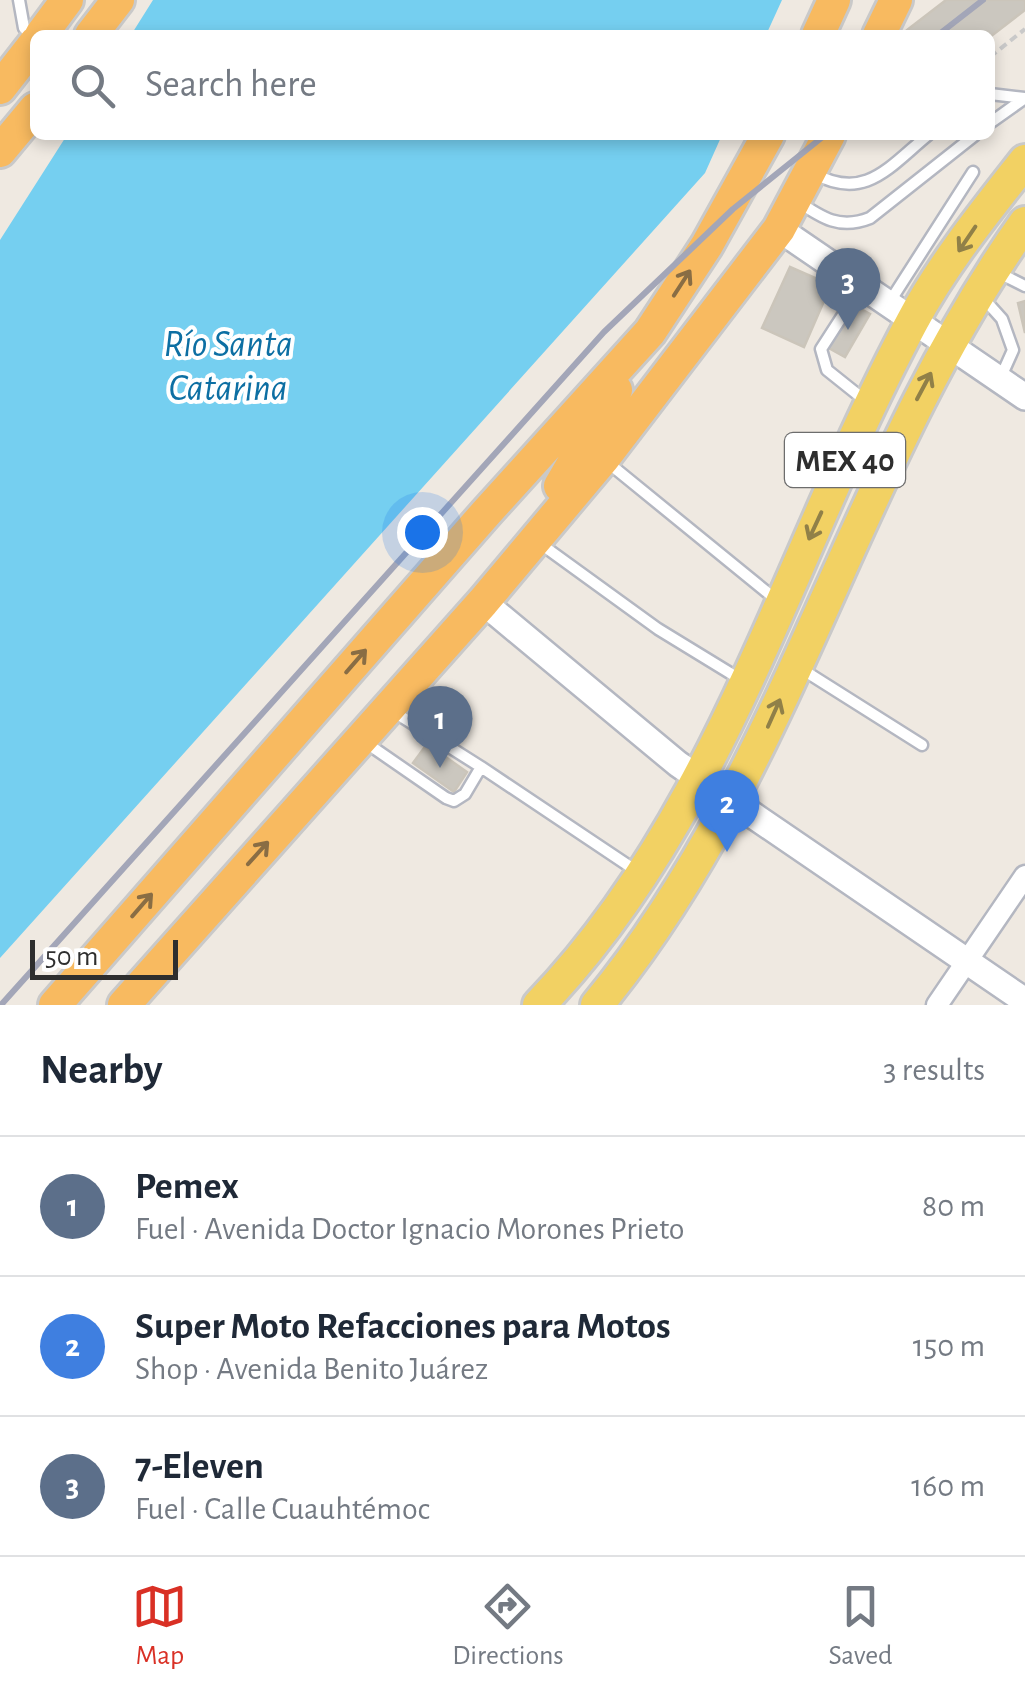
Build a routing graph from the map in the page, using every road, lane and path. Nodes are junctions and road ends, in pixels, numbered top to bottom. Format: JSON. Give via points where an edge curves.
{"nodes":[{"id":1,"x":19,"y":0,"type":"edge"},
{"id":2,"x":66,"y":0,"type":"edge"},
{"id":3,"x":118,"y":0,"type":"edge"},
{"id":4,"x":834,"y":0,"type":"edge"},
{"id":5,"x":896,"y":0,"type":"edge"},
{"id":6,"x":1025,"y":29,"type":"edge"},
{"id":7,"x":45,"y":30,"type":"edge"},
{"id":8,"x":95,"y":30,"type":"edge"},
{"id":9,"x":820,"y":30,"type":"edge"},
{"id":10,"x":881,"y":30,"type":"edge"},
{"id":11,"x":30,"y":35,"type":"edge"},
{"id":12,"x":30,"y":48,"type":"edge"},
{"id":13,"x":995,"y":52,"type":"edge"},
{"id":14,"x":0,"y":88,"type":"edge"},
{"id":15,"x":995,"y":95,"type":"edge"},
{"id":16,"x":1025,"y":98,"type":"edge"},
{"id":17,"x":30,"y":115,"type":"edge"},
{"id":18,"x":995,"y":119,"type":"edge"},
{"id":19,"x":765,"y":140,"type":"edge"},
{"id":20,"x":826,"y":140,"type":"edge"},
{"id":21,"x":922,"y":140,"type":"edge"},
{"id":22,"x":968,"y":140,"type":"edge"},
{"id":23,"x":0,"y":151,"type":"edge"},
{"id":24,"x":1025,"y":161,"type":"edge"},
{"id":25,"x":974,"y":172,"type":"dead end"},
{"id":26,"x":803,"y":186,"type":"junction"},
{"id":27,"x":780,"y":229,"type":"junction"},
{"id":28,"x":1004,"y":258,"type":"edge"},
{"id":29,"x":862,"y":286,"type":"junction"},
{"id":30,"x":1025,"y":286,"type":"edge"},
{"id":31,"x":900,"y":312,"type":"junction"},
{"id":32,"x":650,"y":332,"type":"junction"},
{"id":33,"x":947,"y":344,"type":"junction"},
{"id":34,"x":1000,"y":380,"type":"junction"},
{"id":35,"x":1025,"y":398,"type":"edge"},
{"id":36,"x":871,"y":405,"type":"junction"},
{"id":37,"x":603,"y":459,"type":"junction"},
{"id":38,"x":535,"y":540,"type":"junction"},
{"id":39,"x":483,"y":602,"type":"junction"},
{"id":40,"x":779,"y":602,"type":"junction"},
{"id":41,"x":796,"y":665,"type":"junction"},
{"id":42,"x":744,"y":681,"type":"junction"},
{"id":43,"x":388,"y":708,"type":"junction"},
{"id":44,"x":360,"y":738,"type":"junction"},
{"id":45,"x":922,"y":745,"type":"dead end"},
{"id":46,"x":480,"y":767,"type":"junction"},
{"id":47,"x":700,"y":779,"type":"junction"},
{"id":48,"x":734,"y":802,"type":"junction"},
{"id":49,"x":643,"y":876,"type":"junction"},
{"id":50,"x":1025,"y":876,"type":"edge"},
{"id":51,"x":967,"y":960,"type":"junction"},
{"id":52,"x":1025,"y":1001,"type":"edge"},
{"id":53,"x":54,"y":1005,"type":"edge"},
{"id":54,"x":124,"y":1005,"type":"edge"},
{"id":55,"x":539,"y":1005,"type":"edge"},
{"id":56,"x":597,"y":1005,"type":"edge"},
{"id":57,"x":936,"y":1005,"type":"edge"}],
"edges":[{"from":1,"to":11,"type":"lane"},
{"from":2,"to":7,"type":"highway"},
{"from":3,"to":8,"type":"highway"},
{"from":4,"to":9,"type":"highway"},
{"from":5,"to":10,"type":"highway"},
{"from":6,"to":13,"type":"path"},
{"from":12,"to":14,"type":"highway"},
{"from":15,"to":16,"type":"lane"},
{"from":16,"to":18,"type":"lane"},
{"from":17,"to":23,"type":"highway"},
{"from":32,"to":19,"type":"highway","one_way":true},
{"from":20,"to":26,"type":"highway"},
{"from":21,"to":26,"type":"lane","via":[[858,185]]},
{"from":22,"to":26,"type":"lane","via":[[857,223],[832,223]]},
{"from":24,"to":31,"type":"main road","number":"MEX 40","one_way":true},
{"from":25,"to":31,"type":"lane"},
{"from":26,"to":27,"type":"highway"},
{"from":27,"to":29,"type":"street"},
{"from":27,"to":37,"type":"highway"},
{"from":28,"to":30,"type":"lane"},
{"from":28,"to":33,"type":"main road","number":"MEX 40"},
{"from":28,"to":34,"type":"lane","via":[[1002,319],[1014,350]]},
{"from":29,"to":31,"type":"street"},
{"from":29,"to":36,"type":"lane","via":[[820,350],[834,378]]},
{"from":31,"to":33,"type":"street"},
{"from":31,"to":36,"type":"main road","number":"MEX 40"},
{"from":32,"to":38,"type":"highway"},
{"from":53,"to":32,"type":"highway","one_way":true},
{"from":33,"to":34,"type":"street"},
{"from":41,"to":33,"type":"main road","number":"MEX 40","one_way":true},
{"from":34,"to":35,"type":"street"},
{"from":36,"to":40,"type":"main road","number":"MEX 40","one_way":true},
{"from":37,"to":38,"type":"highway"},
{"from":37,"to":40,"type":"lane"},
{"from":38,"to":39,"type":"highway"},
{"from":38,"to":42,"type":"lane"},
{"from":39,"to":43,"type":"highway"},
{"from":39,"to":47,"type":"street"},
{"from":40,"to":42,"type":"main road","number":"MEX 40"},
{"from":41,"to":45,"type":"lane"},
{"from":48,"to":41,"type":"main road","number":"MEX 40","one_way":true},
{"from":42,"to":47,"type":"main road","number":"MEX 40"},
{"from":43,"to":44,"type":"highway"},
{"from":43,"to":46,"type":"lane"},
{"from":44,"to":46,"type":"lane","via":[[451,800],[465,794]]},
{"from":54,"to":44,"type":"highway","one_way":true},
{"from":46,"to":49,"type":"lane"},
{"from":47,"to":48,"type":"street"},
{"from":47,"to":49,"type":"main road","number":"MEX 40"},
{"from":48,"to":51,"type":"street"},
{"from":48,"to":56,"type":"main road","number":"MEX 40","via":[[684,888]]},
{"from":49,"to":55,"type":"main road","number":"MEX 40","via":[[590,952]]},
{"from":50,"to":51,"type":"street"},
{"from":51,"to":52,"type":"street"},
{"from":51,"to":57,"type":"street"}]}
